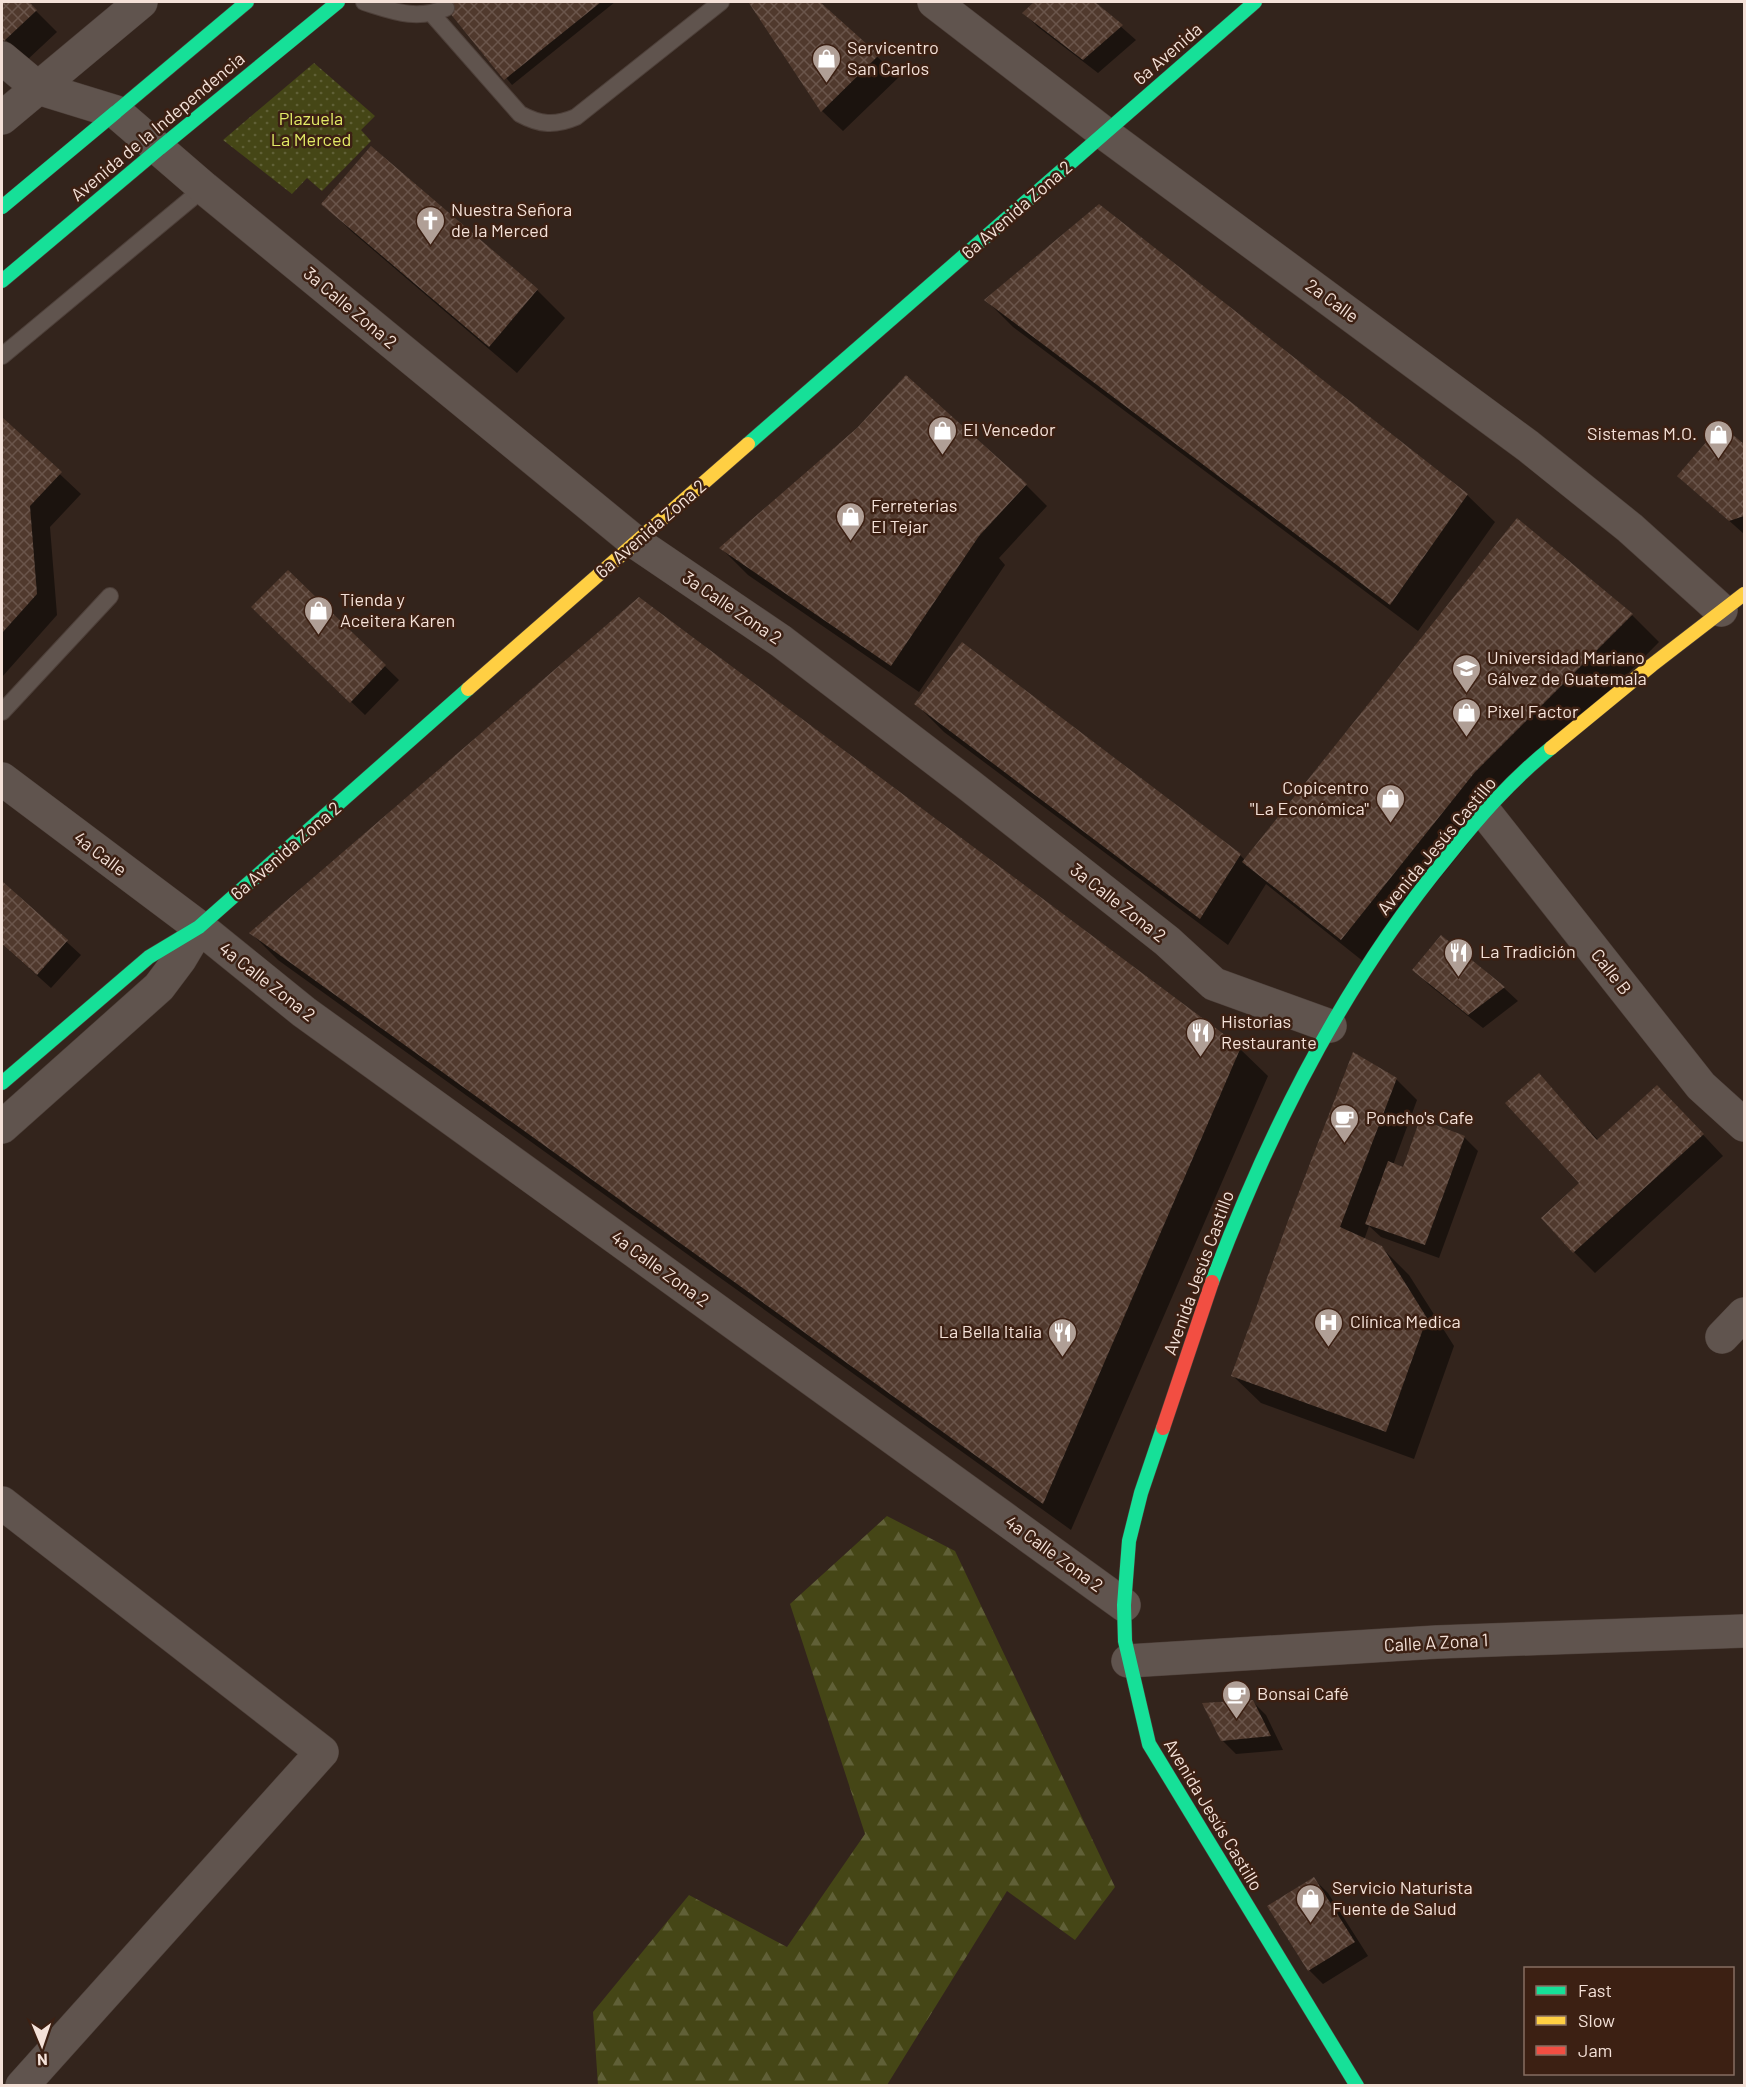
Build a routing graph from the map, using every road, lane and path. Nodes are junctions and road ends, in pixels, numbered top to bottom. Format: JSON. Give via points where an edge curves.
{"nodes":[{"id":1,"x":141,"y":2,"type":"edge"},
{"id":2,"x":247,"y":2,"type":"edge"},
{"id":3,"x":338,"y":2,"type":"edge"},
{"id":4,"x":364,"y":2,"type":"edge"},
{"id":5,"x":721,"y":2,"type":"edge"},
{"id":6,"x":934,"y":2,"type":"edge"},
{"id":7,"x":1255,"y":2,"type":"edge"},
{"id":8,"x":2,"y":58,"type":"edge"},
{"id":9,"x":38,"y":88,"type":"junction"},
{"id":10,"x":116,"y":112,"type":"junction"},
{"id":11,"x":2,"y":118,"type":"edge"},
{"id":12,"x":1104,"y":133,"type":"junction"},
{"id":13,"x":160,"y":148,"type":"junction"},
{"id":14,"x":204,"y":188,"type":"junction"},
{"id":15,"x":2,"y":207,"type":"edge"},
{"id":16,"x":2,"y":281,"type":"edge"},
{"id":17,"x":2,"y":356,"type":"edge"},
{"id":18,"x":635,"y":542,"type":"junction"},
{"id":19,"x":110,"y":596,"type":"dead end"},
{"id":20,"x":1733,"y":602,"type":"edge"},
{"id":21,"x":2,"y":712,"type":"edge"},
{"id":22,"x":2,"y":779,"type":"edge"},
{"id":23,"x":1484,"y":812,"type":"junction"},
{"id":24,"x":199,"y":927,"type":"junction"},
{"id":25,"x":1330,"y":1026,"type":"junction"},
{"id":26,"x":4,"y":1081,"type":"edge"},
{"id":27,"x":29,"y":1102,"type":"junction"},
{"id":28,"x":1744,"y":1125,"type":"edge"},
{"id":29,"x":2,"y":1127,"type":"edge"},
{"id":30,"x":2,"y":1503,"type":"edge"},
{"id":31,"x":1124,"y":1605,"type":"junction"},
{"id":32,"x":1744,"y":1631,"type":"edge"},
{"id":33,"x":1128,"y":1661,"type":"junction"},
{"id":34,"x":22,"y":2085,"type":"edge"},
{"id":35,"x":1357,"y":2085,"type":"edge"}],
"edges":[{"from":1,"to":9,"type":"street"},
{"from":2,"to":10,"type":"street"},
{"from":3,"to":13,"type":"street","name":"Avenida de la Independencia"},
{"from":4,"to":5,"type":"lane","via":[[416,15],[439,11],[520,114],[549,124],[576,117]]},
{"from":6,"to":12,"type":"street","name":"2a Calle"},
{"from":7,"to":12,"type":"street","name":"6a Avenida"},
{"from":8,"to":9,"type":"street"},
{"from":9,"to":10,"type":"street"},
{"from":9,"to":11,"type":"street"},
{"from":10,"to":13,"type":"street","name":"3a Calle Zona 2"},
{"from":10,"to":15,"type":"street"},
{"from":12,"to":18,"type":"street","name":"6a Avenida Zona 2"},
{"from":12,"to":20,"type":"street","name":"2a Calle"},
{"from":13,"to":14,"type":"street","name":"3a Calle Zona 2"},
{"from":13,"to":16,"type":"street","name":"Avenida de la Independencia"},
{"from":14,"to":17,"type":"lane"},
{"from":14,"to":18,"type":"street","name":"3a Calle Zona 2"},
{"from":18,"to":24,"type":"street","name":"6a Avenida Zona 2"},
{"from":18,"to":25,"type":"street","name":"3a Calle Zona 2","via":[[800,656],[1167,941],[1214,984]]},
{"from":19,"to":21,"type":"lane"},
{"from":20,"to":23,"type":"street","name":"Avenida Jesús Castillo","via":[[1524,770]]},
{"from":22,"to":24,"type":"street","name":"4a Calle"},
{"from":23,"to":25,"type":"street","name":"Avenida Jesús Castillo","via":[[1393,926]]},
{"from":23,"to":28,"type":"street","name":"Calle B","via":[[1701,1086]]},
{"from":24,"to":26,"type":"street","name":"6a Avenida Zona 2","via":[[149,957]]},
{"from":24,"to":27,"type":"street","name":"6a Avenida Zona 2","via":[[159,987]]},
{"from":24,"to":31,"type":"street","name":"4a Calle Zona 2","via":[[304,1012]]},
{"from":25,"to":31,"type":"street","name":"Avenida Jesús Castillo","via":[[1265,1151],[1208,1294],[1142,1493],[1130,1542]]},
{"from":26,"to":27,"type":"street"},
{"from":27,"to":29,"type":"street","name":"6a Avenida Zona 2"},
{"from":30,"to":34,"type":"street","via":[[322,1752]]},
{"from":31,"to":33,"type":"street","name":"Avenida Jesús Castillo"},
{"from":32,"to":33,"type":"street","name":"Calle A Zona 1","via":[[1437,1642]]},
{"from":33,"to":35,"type":"street","name":"Avenida Jesús Castillo","via":[[1149,1744]]}]}
